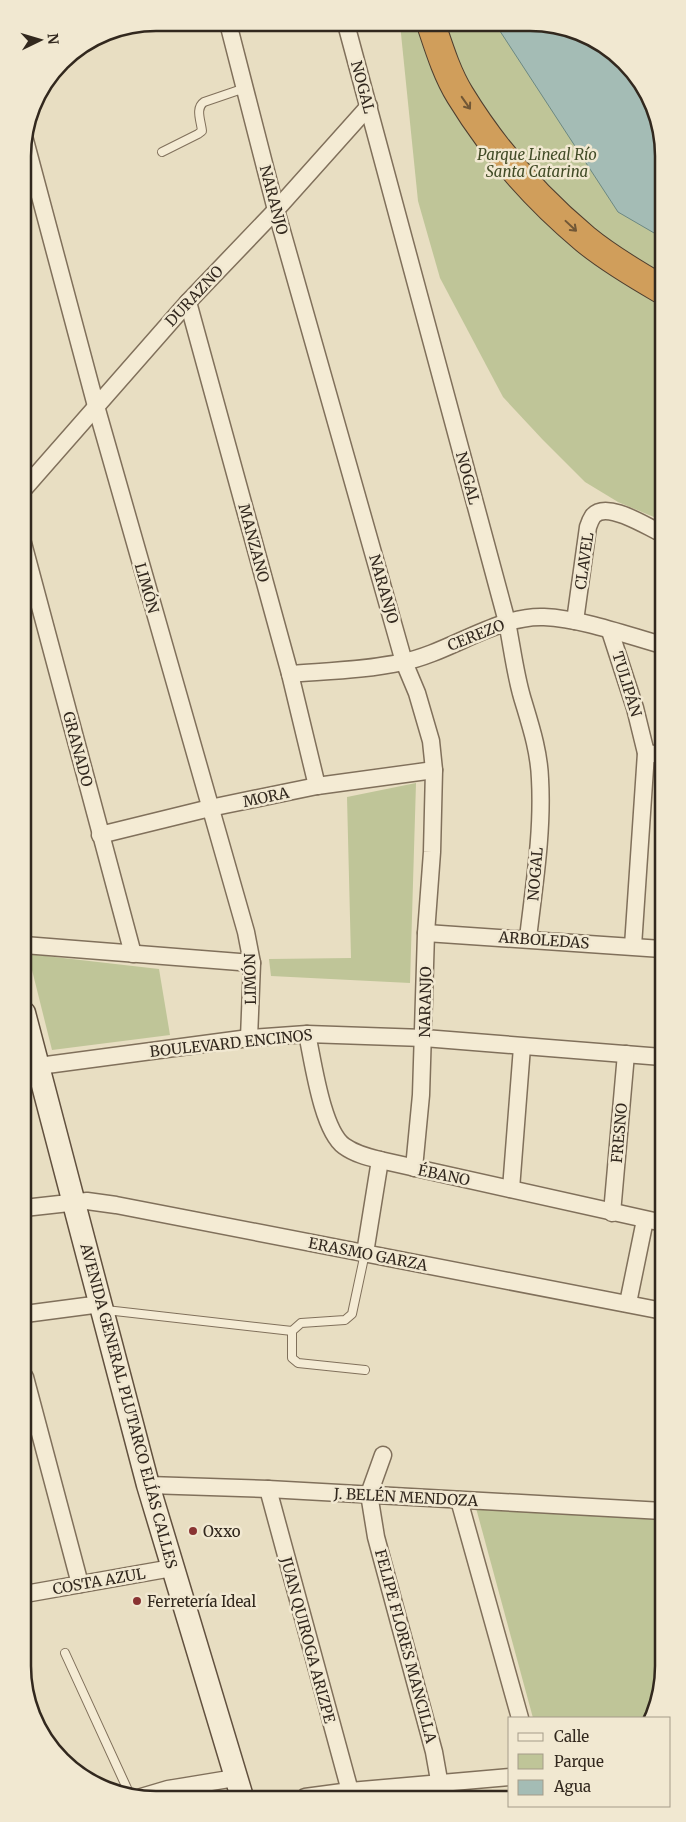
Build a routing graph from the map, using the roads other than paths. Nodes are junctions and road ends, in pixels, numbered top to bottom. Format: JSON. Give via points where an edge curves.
{"nodes":[{"id":1,"x":348,"y":31,"type":"edge"},
{"id":2,"x":434,"y":31,"type":"edge"},
{"id":3,"x":230,"y":32,"type":"edge"},
{"id":4,"x":245,"y":88,"type":"junction"},
{"id":5,"x":369,"y":106,"type":"junction"},
{"id":6,"x":162,"y":152,"type":"dead end"},
{"id":7,"x":32,"y":166,"type":"edge"},
{"id":8,"x":276,"y":210,"type":"junction"},
{"id":9,"x":655,"y":285,"type":"edge"},
{"id":10,"x":188,"y":302,"type":"junction"},
{"id":11,"x":96,"y":406,"type":"junction"},
{"id":12,"x":32,"y":480,"type":"edge"},
{"id":13,"x":655,"y":529,"type":"edge"},
{"id":14,"x":32,"y":576,"type":"edge"},
{"id":15,"x":575,"y":621,"type":"junction"},
{"id":16,"x":507,"y":622,"type":"junction"},
{"id":17,"x":610,"y":631,"type":"junction"},
{"id":18,"x":655,"y":643,"type":"edge"},
{"id":19,"x":404,"y":662,"type":"junction"},
{"id":20,"x":290,"y":674,"type":"junction"},
{"id":21,"x":654,"y":754,"type":"edge"},
{"id":22,"x":434,"y":770,"type":"junction"},
{"id":23,"x":317,"y":786,"type":"junction"},
{"id":24,"x":210,"y":808,"type":"junction"},
{"id":25,"x":100,"y":835,"type":"junction"},
{"id":26,"x":426,"y":933,"type":"junction"},
{"id":27,"x":528,"y":938,"type":"junction"},
{"id":28,"x":633,"y":946,"type":"junction"},
{"id":29,"x":31,"y":947,"type":"edge"},
{"id":30,"x":654,"y":948,"type":"edge"},
{"id":31,"x":133,"y":954,"type":"junction"},
{"id":32,"x":252,"y":963,"type":"junction"},
{"id":33,"x":307,"y":1034,"type":"junction"},
{"id":34,"x":249,"y":1038,"type":"junction"},
{"id":35,"x":424,"y":1038,"type":"junction"},
{"id":36,"x":31,"y":1039,"type":"edge"},
{"id":37,"x":522,"y":1047,"type":"junction"},
{"id":38,"x":626,"y":1054,"type":"junction"},
{"id":39,"x":654,"y":1056,"type":"edge"},
{"id":40,"x":39,"y":1066,"type":"junction"},
{"id":41,"x":380,"y":1160,"type":"junction"},
{"id":42,"x":414,"y":1168,"type":"junction"},
{"id":43,"x":511,"y":1189,"type":"junction"},
{"id":44,"x":74,"y":1202,"type":"junction"},
{"id":45,"x":31,"y":1207,"type":"edge"},
{"id":46,"x":612,"y":1212,"type":"junction"},
{"id":47,"x":645,"y":1220,"type":"junction"},
{"id":48,"x":654,"y":1222,"type":"edge"},
{"id":49,"x":365,"y":1253,"type":"junction"},
{"id":50,"x":628,"y":1304,"type":"junction"},
{"id":51,"x":101,"y":1306,"type":"junction"},
{"id":52,"x":654,"y":1309,"type":"edge"},
{"id":53,"x":31,"y":1313,"type":"edge"},
{"id":54,"x":292,"y":1331,"type":"junction"},
{"id":55,"x":365,"y":1370,"type":"dead end"},
{"id":56,"x":31,"y":1400,"type":"edge"},
{"id":57,"x":383,"y":1455,"type":"dead end"},
{"id":58,"x":148,"y":1485,"type":"junction"},
{"id":59,"x":268,"y":1489,"type":"junction"},
{"id":60,"x":369,"y":1494,"type":"junction"},
{"id":61,"x":459,"y":1500,"type":"junction"},
{"id":62,"x":654,"y":1511,"type":"edge"},
{"id":63,"x":172,"y":1568,"type":"junction"},
{"id":64,"x":80,"y":1584,"type":"junction"},
{"id":65,"x":31,"y":1593,"type":"edge"},
{"id":66,"x":65,"y":1653,"type":"dead end"},
{"id":67,"x":520,"y":1717,"type":"edge"},
{"id":68,"x":508,"y":1777,"type":"edge"},
{"id":69,"x":126,"y":1787,"type":"edge"},
{"id":70,"x":238,"y":1787,"type":"edge"},
{"id":71,"x":442,"y":1790,"type":"edge"},
{"id":72,"x":161,"y":1791,"type":"edge"},
{"id":73,"x":350,"y":1791,"type":"joint"}],
"edges":[{"from":1,"to":5,"type":"street","name":"NOGAL"},
{"from":2,"to":9,"type":"highway","one_way":true,"via":[[459,94],[508,162],[586,239]]},
{"from":3,"to":4,"type":"street","name":"NARANJO"},
{"from":4,"to":6,"type":"lane","via":[[200,104],[202,131]]},
{"from":4,"to":8,"type":"street","name":"NARANJO"},
{"from":5,"to":8,"type":"street","name":"DURAZNO"},
{"from":5,"to":16,"type":"street","name":"NOGAL"},
{"from":7,"to":11,"type":"street","name":"LIMÓN"},
{"from":8,"to":10,"type":"street","name":"DURAZNO"},
{"from":8,"to":19,"type":"street","name":"NARANJO"},
{"from":10,"to":11,"type":"street","name":"DURAZNO"},
{"from":10,"to":20,"type":"street","name":"MANZANO"},
{"from":11,"to":12,"type":"street","name":"DURAZNO"},
{"from":11,"to":24,"type":"street","name":"LIMÓN"},
{"from":13,"to":15,"type":"street","name":"CLAVEL","via":[[624,514],[600,512],[593,516],[588,527]]},
{"from":14,"to":25,"type":"street","name":"GRANADO"},
{"from":15,"to":16,"type":"street","name":"CEREZO","via":[[542,617]]},
{"from":15,"to":17,"type":"street","name":"CEREZO"},
{"from":16,"to":19,"type":"street","name":"CEREZO"},
{"from":16,"to":27,"type":"street","name":"NOGAL","via":[[540,778],[536,874]]},
{"from":17,"to":18,"type":"street","name":"CEREZO"},
{"from":17,"to":21,"type":"street","name":"TULIPÁN"},
{"from":19,"to":20,"type":"street","name":"CEREZO"},
{"from":19,"to":22,"type":"street","name":"NARANJO","via":[[431,741]]},
{"from":20,"to":23,"type":"street","name":"MANZANO"},
{"from":21,"to":28,"type":"street","name":"TULIPÁN"},
{"from":22,"to":23,"type":"street","name":"MORA"},
{"from":22,"to":26,"type":"street","name":"NARANJO"},
{"from":23,"to":24,"type":"street","name":"MORA"},
{"from":24,"to":25,"type":"street","name":"MORA"},
{"from":24,"to":32,"type":"street","name":"LIMÓN"},
{"from":25,"to":31,"type":"street","name":"GRANADO"},
{"from":26,"to":27,"type":"street","name":"ARBOLEDAS"},
{"from":26,"to":35,"type":"street","name":"NARANJO"},
{"from":27,"to":28,"type":"street","name":"ARBOLEDAS"},
{"from":28,"to":30,"type":"street","name":"ARBOLEDAS"},
{"from":29,"to":31,"type":"street"},
{"from":31,"to":32,"type":"street"},
{"from":32,"to":34,"type":"street","name":"LIMÓN"},
{"from":33,"to":34,"type":"street","name":"BOULEVARD ENCINOS"},
{"from":33,"to":35,"type":"street","name":"BOULEVARD ENCINOS"},
{"from":33,"to":41,"type":"street","name":"ÉBANO","via":[[326,1119],[333,1135],[357,1153]]},
{"from":34,"to":40,"type":"street","name":"BOULEVARD ENCINOS"},
{"from":35,"to":37,"type":"street","name":"BOULEVARD ENCINOS"},
{"from":35,"to":42,"type":"street","name":"NARANJO"},
{"from":36,"to":40,"type":"street","name":"AVENIDA GENERAL PLUTARCO ELÍAS CALLES"},
{"from":37,"to":38,"type":"street","name":"BOULEVARD ENCINOS"},
{"from":37,"to":43,"type":"street"},
{"from":38,"to":39,"type":"street","name":"BOULEVARD ENCINOS"},
{"from":38,"to":46,"type":"street","name":"FRESNO"},
{"from":40,"to":44,"type":"street","name":"AVENIDA GENERAL PLUTARCO ELÍAS CALLES"},
{"from":41,"to":42,"type":"street","name":"ÉBANO"},
{"from":41,"to":49,"type":"street"},
{"from":42,"to":43,"type":"street","name":"ÉBANO"},
{"from":43,"to":46,"type":"street","name":"ÉBANO"},
{"from":44,"to":45,"type":"street","name":"ERASMO GARZA"},
{"from":44,"to":49,"type":"street","name":"ERASMO GARZA","via":[[116,1205]]},
{"from":44,"to":51,"type":"street","name":"AVENIDA GENERAL PLUTARCO ELÍAS CALLES"},
{"from":46,"to":47,"type":"street","name":"ÉBANO"},
{"from":47,"to":48,"type":"street","name":"ÉBANO"},
{"from":47,"to":50,"type":"street"},
{"from":49,"to":50,"type":"street","name":"ERASMO GARZA"},
{"from":49,"to":54,"type":"lane","via":[[352,1314],[345,1320],[301,1323]]},
{"from":50,"to":52,"type":"street","name":"ERASMO GARZA"},
{"from":51,"to":53,"type":"street"},
{"from":51,"to":54,"type":"lane"},
{"from":51,"to":58,"type":"street","name":"AVENIDA GENERAL PLUTARCO ELÍAS CALLES"},
{"from":54,"to":55,"type":"lane","via":[[292,1358],[298,1363]]},
{"from":56,"to":64,"type":"street"},
{"from":57,"to":60,"type":"street"},
{"from":58,"to":59,"type":"street","name":"J. BELÉN MENDOZA"},
{"from":58,"to":63,"type":"street","name":"AVENIDA GENERAL PLUTARCO ELÍAS CALLES"},
{"from":59,"to":60,"type":"street","name":"J. BELÉN MENDOZA"},
{"from":59,"to":73,"type":"street","name":"JUAN QUIROGA ARIZPE"},
{"from":60,"to":61,"type":"street","name":"J. BELÉN MENDOZA"},
{"from":60,"to":71,"type":"street","name":"FELIPE FLORES MANCILLA","via":[[376,1537]]},
{"from":61,"to":62,"type":"street","name":"J. BELÉN MENDOZA"},
{"from":61,"to":67,"type":"street"},
{"from":63,"to":64,"type":"street","name":"COSTA AZUL"},
{"from":63,"to":70,"type":"street","name":"AVENIDA GENERAL PLUTARCO ELÍAS CALLES"},
{"from":64,"to":65,"type":"street","name":"COSTA AZUL"},
{"from":66,"to":69,"type":"lane"},
{"from":68,"to":71,"type":"street"},
{"from":70,"to":72,"type":"street"},
{"from":71,"to":73,"type":"street"}]}
